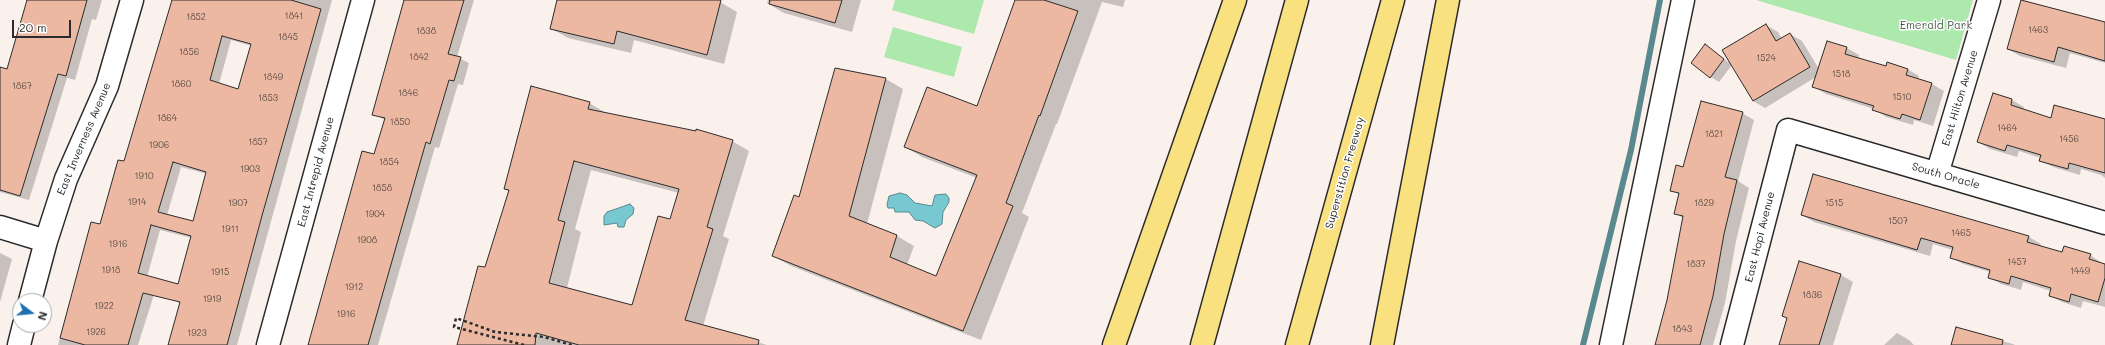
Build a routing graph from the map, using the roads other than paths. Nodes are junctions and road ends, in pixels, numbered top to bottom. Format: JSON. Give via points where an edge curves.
{"nodes":[{"id":1,"x":132,"y":0,"type":"edge"},
{"id":2,"x":364,"y":0,"type":"edge"},
{"id":3,"x":1235,"y":0,"type":"edge"},
{"id":4,"x":1297,"y":0,"type":"edge"},
{"id":5,"x":1393,"y":0,"type":"edge"},
{"id":6,"x":1448,"y":0,"type":"edge"},
{"id":7,"x":1683,"y":0,"type":"edge"},
{"id":8,"x":1989,"y":0,"type":"edge"},
{"id":9,"x":1788,"y":130,"type":"joint"},
{"id":10,"x":1937,"y":174,"type":"junction"},
{"id":11,"x":2105,"y":223,"type":"edge"},
{"id":12,"x":0,"y":227,"type":"edge"},
{"id":13,"x":46,"y":241,"type":"junction"},
{"id":14,"x":32,"y":293,"type":"edge"},
{"id":15,"x":22,"y":333,"type":"edge"},
{"id":16,"x":19,"y":345,"type":"edge"},
{"id":17,"x":268,"y":345,"type":"edge"},
{"id":18,"x":1114,"y":345,"type":"edge"},
{"id":19,"x":1202,"y":345,"type":"edge"},
{"id":20,"x":1297,"y":345,"type":"edge"},
{"id":21,"x":1382,"y":345,"type":"edge"},
{"id":22,"x":1610,"y":345,"type":"edge"},
{"id":23,"x":1732,"y":345,"type":"edge"}],
"edges":[{"from":1,"to":13,"type":"street","name":"East Inverness Avenue","via":[[107,86],[66,179]]},
{"from":2,"to":17,"type":"street","name":"East Intrepid Avenue"},
{"from":3,"to":18,"type":"highway"},
{"from":4,"to":19,"type":"highway"},
{"from":5,"to":20,"type":"highway","name":"Superstition Freeway"},
{"from":6,"to":21,"type":"highway"},
{"from":7,"to":22,"type":"street"},
{"from":8,"to":10,"type":"street","name":"East Hilton Avenue"},
{"from":9,"to":10,"type":"street","name":"South Oracle"},
{"from":9,"to":23,"type":"street","name":"East Hopi Avenue"},
{"from":10,"to":11,"type":"street","name":"South Oracle"},
{"from":12,"to":13,"type":"street"},
{"from":13,"to":14,"type":"street","name":"East Inverness Avenue"},
{"from":15,"to":16,"type":"street"}]}
